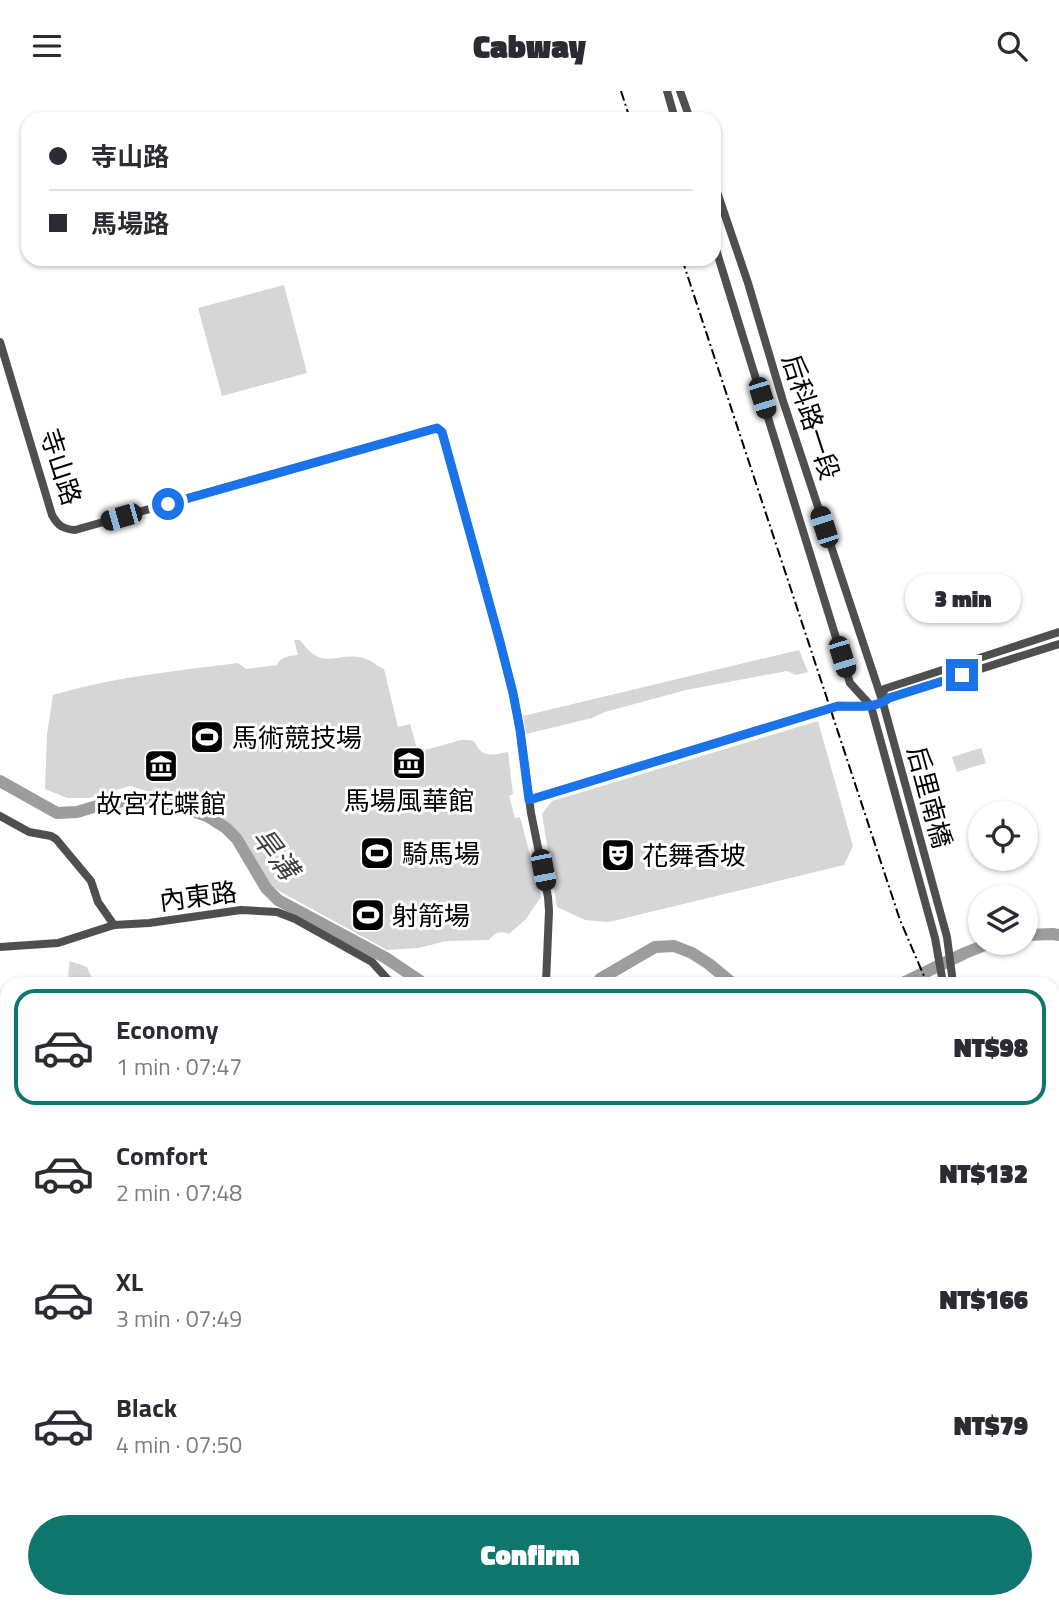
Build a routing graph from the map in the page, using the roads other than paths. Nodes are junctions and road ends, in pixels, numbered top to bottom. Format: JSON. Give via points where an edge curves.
{"nodes":[{"id":1,"x":667,"y":91,"type":"edge"},
{"id":2,"x":680,"y":91,"type":"edge"},
{"id":3,"x":674,"y":112,"type":"edge"},
{"id":4,"x":688,"y":112,"type":"edge"},
{"id":5,"x":721,"y":204,"type":"edge"},
{"id":6,"x":721,"y":266,"type":"edge"},
{"id":7,"x":0,"y":342,"type":"edge"},
{"id":8,"x":1059,"y":632,"type":"edge"},
{"id":9,"x":1059,"y":644,"type":"edge"},
{"id":10,"x":883,"y":703,"type":"junction"},
{"id":11,"x":871,"y":706,"type":"junction"},
{"id":12,"x":529,"y":800,"type":"junction"},
{"id":13,"x":0,"y":816,"type":"edge"},
{"id":14,"x":114,"y":925,"type":"junction"},
{"id":15,"x":0,"y":947,"type":"edge"},
{"id":16,"x":386,"y":977,"type":"edge"},
{"id":17,"x":546,"y":977,"type":"edge"},
{"id":18,"x":942,"y":977,"type":"edge"},
{"id":19,"x":952,"y":977,"type":"edge"}],
"edges":[{"from":1,"to":3,"type":"street"},
{"from":2,"to":4,"type":"street"},
{"from":5,"to":10,"type":"street","name":"后科路一段"},
{"from":6,"to":11,"type":"street","name":"后科路一段","via":[[850,683]]},
{"from":7,"to":12,"type":"street","name":"寺山路","via":[[52,515],[63,529],[75,530],[437,428],[442,432],[513,693]]},
{"from":8,"to":10,"type":"street","via":[[884,689]]},
{"from":9,"to":10,"type":"street"},
{"from":10,"to":11,"type":"street"},
{"from":10,"to":19,"type":"street","name":"后里南橋","via":[[947,937]]},
{"from":11,"to":12,"type":"street","via":[[838,706]]},
{"from":11,"to":18,"type":"street","name":"后里南橋"},
{"from":12,"to":17,"type":"street","name":"寺山路","via":[[550,911]]},
{"from":13,"to":14,"type":"street","via":[[29,832],[56,839],[91,881],[98,902]]},
{"from":14,"to":15,"type":"street","name":"內東路","via":[[58,943]]},
{"from":14,"to":16,"type":"street","name":"內東路","via":[[241,910],[277,912],[372,962]]}]}
